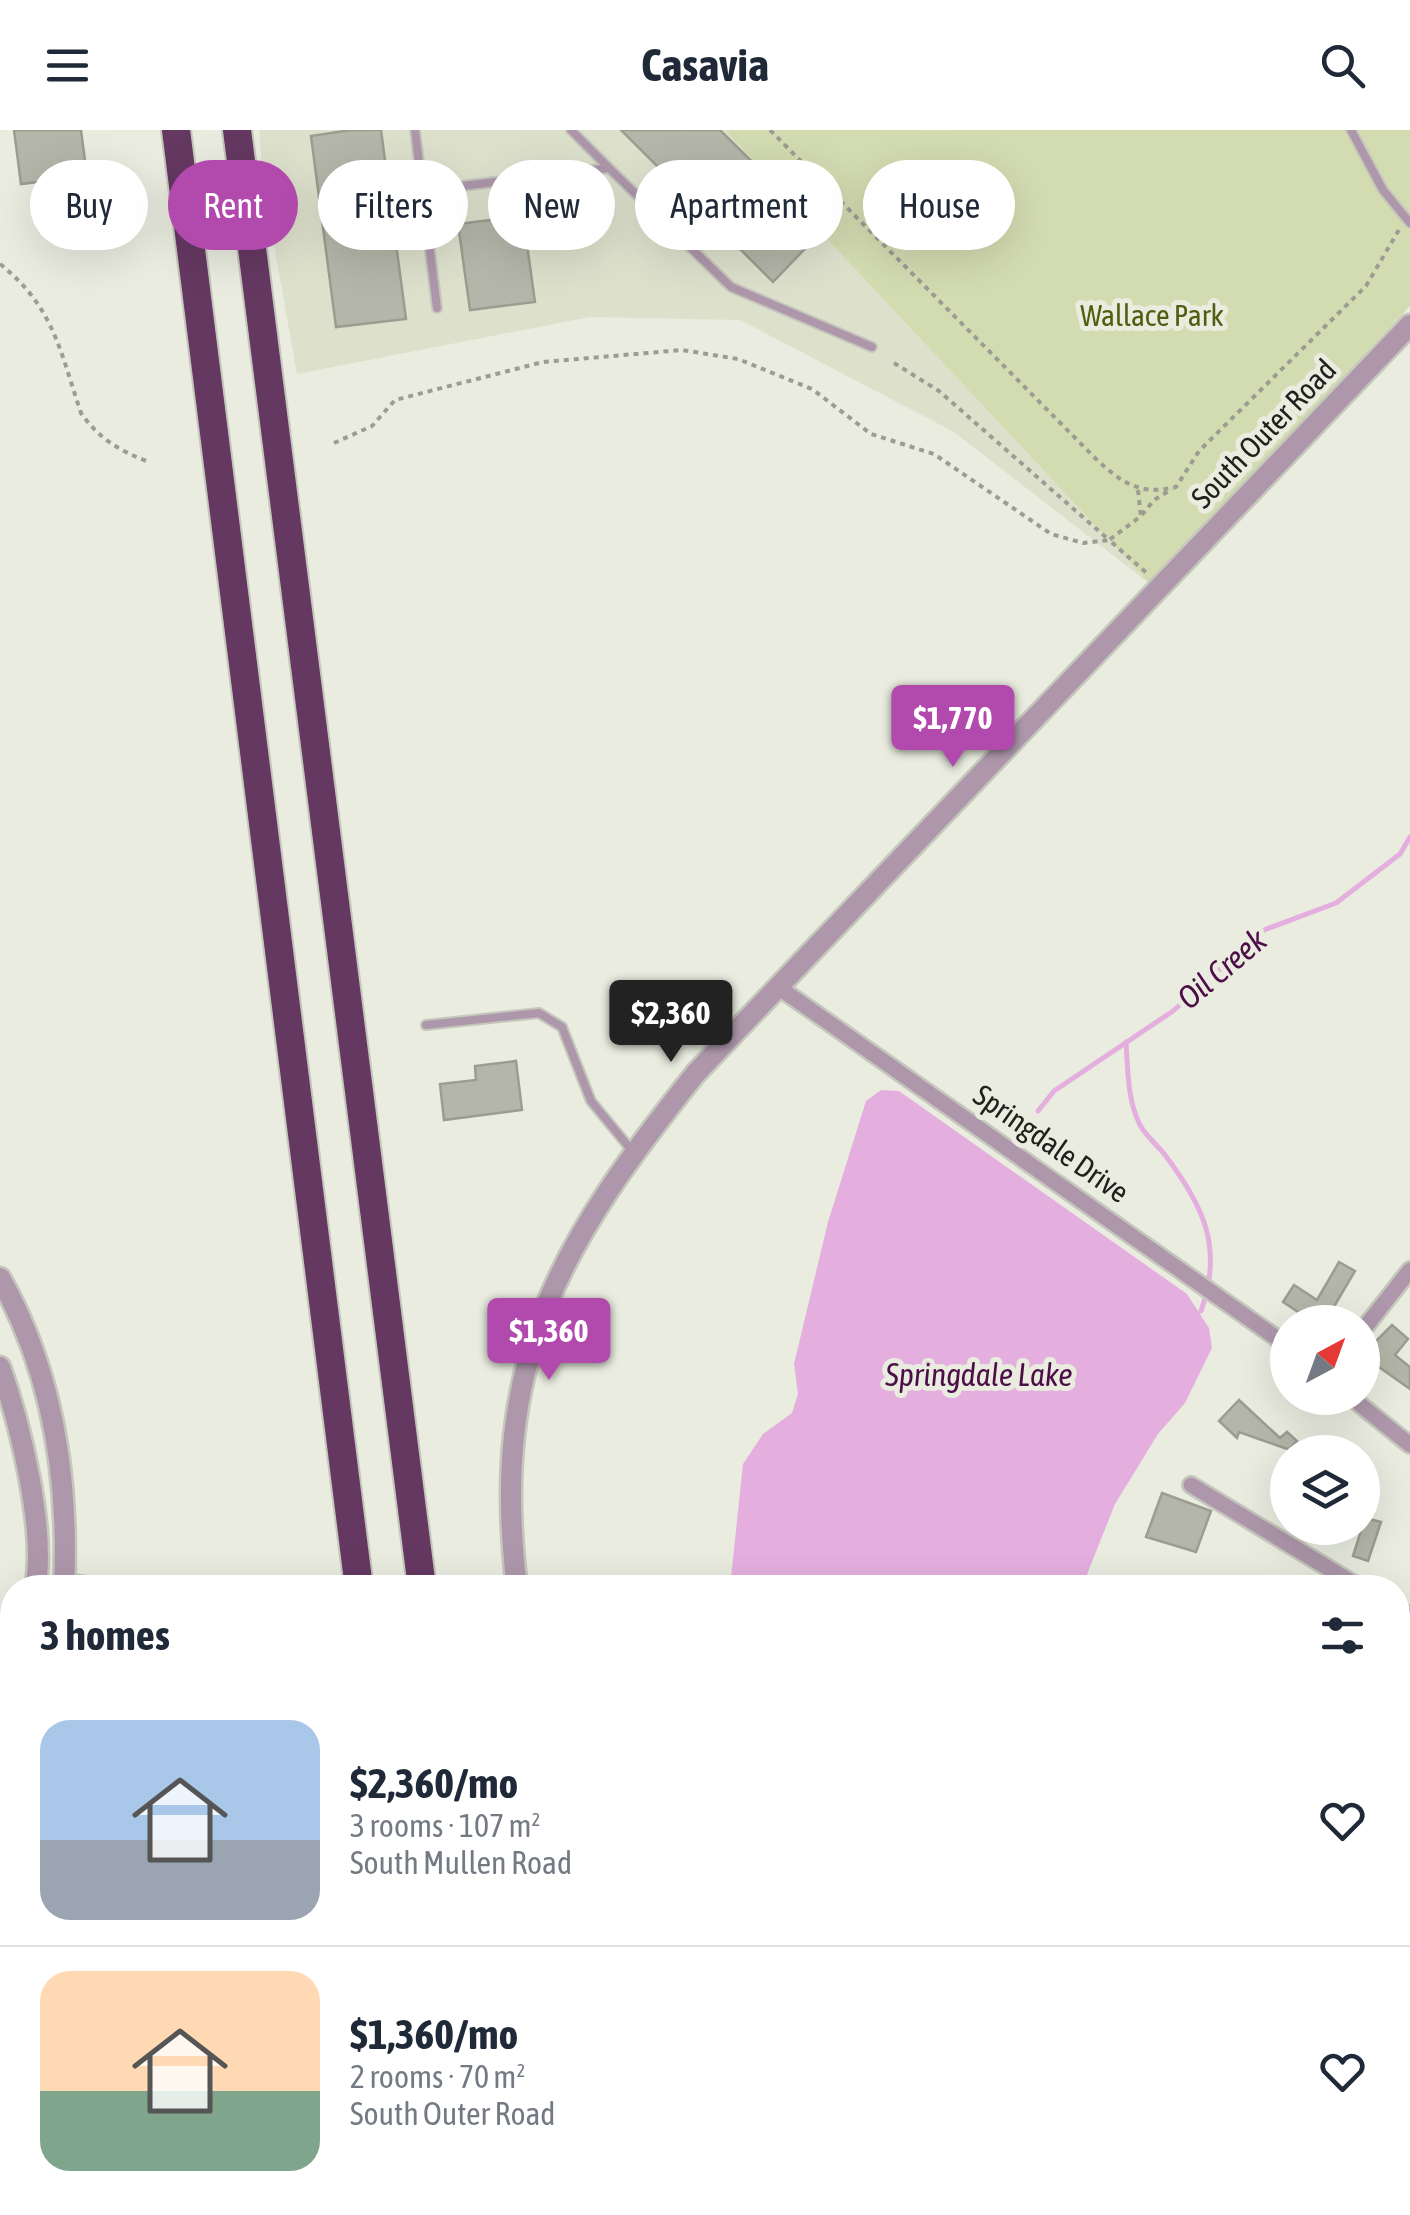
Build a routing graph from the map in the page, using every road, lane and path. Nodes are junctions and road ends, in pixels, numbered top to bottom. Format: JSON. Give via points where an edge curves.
{"nodes":[{"id":1,"x":176,"y":130,"type":"edge"},
{"id":2,"x":237,"y":130,"type":"edge"},
{"id":3,"x":415,"y":130,"type":"edge"},
{"id":4,"x":571,"y":130,"type":"edge"},
{"id":5,"x":770,"y":130,"type":"edge"},
{"id":6,"x":1351,"y":130,"type":"edge"},
{"id":7,"x":418,"y":160,"type":"edge"},
{"id":8,"x":601,"y":160,"type":"edge"},
{"id":9,"x":615,"y":174,"type":"edge"},
{"id":10,"x":1408,"y":222,"type":"edge"},
{"id":11,"x":430,"y":250,"type":"edge"},
{"id":12,"x":0,"y":264,"type":"edge"},
{"id":13,"x":437,"y":308,"type":"dead end"},
{"id":14,"x":1410,"y":325,"type":"edge"},
{"id":15,"x":872,"y":347,"type":"dead end"},
{"id":16,"x":894,"y":362,"type":"dead end"},
{"id":17,"x":334,"y":443,"type":"dead end"},
{"id":18,"x":149,"y":462,"type":"dead end"},
{"id":19,"x":1176,"y":487,"type":"junction"},
{"id":20,"x":1138,"y":490,"type":"junction"},
{"id":21,"x":1141,"y":516,"type":"junction"},
{"id":22,"x":1109,"y":540,"type":"junction"},
{"id":23,"x":1161,"y":586,"type":"junction"},
{"id":24,"x":782,"y":988,"type":"junction"},
{"id":25,"x":426,"y":1025,"type":"dead end"},
{"id":26,"x":633,"y":1152,"type":"junction"},
{"id":27,"x":1410,"y":1270,"type":"edge"},
{"id":28,"x":0,"y":1278,"type":"edge"},
{"id":29,"x":1380,"y":1308,"type":"edge"},
{"id":30,"x":1270,"y":1333,"type":"edge"},
{"id":31,"x":0,"y":1366,"type":"edge"},
{"id":32,"x":1373,"y":1415,"type":"edge"},
{"id":33,"x":1410,"y":1445,"type":"edge"},
{"id":34,"x":1191,"y":1485,"type":"dead end"},
{"id":35,"x":37,"y":1575,"type":"edge"},
{"id":36,"x":64,"y":1575,"type":"edge"},
{"id":37,"x":358,"y":1575,"type":"edge"},
{"id":38,"x":420,"y":1575,"type":"edge"},
{"id":39,"x":516,"y":1575,"type":"edge"},
{"id":40,"x":1340,"y":1575,"type":"edge"}],
"edges":[{"from":1,"to":37,"type":"highway"},
{"from":2,"to":38,"type":"highway"},
{"from":3,"to":7,"type":"lane"},
{"from":4,"to":8,"type":"lane"},
{"from":5,"to":20,"type":"path","via":[[1095,458]]},
{"from":6,"to":10,"type":"lane"},
{"from":9,"to":15,"type":"lane","via":[[731,287]]},
{"from":10,"to":19,"type":"path","via":[[1366,286],[1199,450]]},
{"from":11,"to":13,"type":"lane"},
{"from":12,"to":18,"type":"path","via":[[48,316],[80,413],[122,452]]},
{"from":14,"to":23,"type":"street","name":"South Outer Road"},
{"from":16,"to":22,"type":"path","via":[[939,391]]},
{"from":17,"to":22,"type":"path","via":[[372,426],[396,400],[544,362],[682,350],[738,359],[812,389],[871,434],[934,454],[1051,534],[1083,543]]},
{"from":19,"to":20,"type":"path"},
{"from":19,"to":21,"type":"path"},
{"from":20,"to":21,"type":"path"},
{"from":21,"to":22,"type":"path"},
{"from":22,"to":23,"type":"path"},
{"from":23,"to":24,"type":"street","name":"South Outer Road"},
{"from":24,"to":26,"type":"street","name":"South Outer Road","via":[[696,1073]]},
{"from":24,"to":30,"type":"street","name":"Springdale Drive"},
{"from":25,"to":26,"type":"lane","via":[[539,1013],[562,1027],[591,1101]]},
{"from":26,"to":39,"type":"street","name":"South Outer Road","via":[[569,1252],[520,1395],[508,1495]]},
{"from":27,"to":29,"type":"street"},
{"from":28,"to":36,"type":"street","via":[[45,1393],[64,1469]]},
{"from":31,"to":35,"type":"street","via":[[17,1414]]},
{"from":32,"to":33,"type":"street"},
{"from":34,"to":40,"type":"street"}]}
